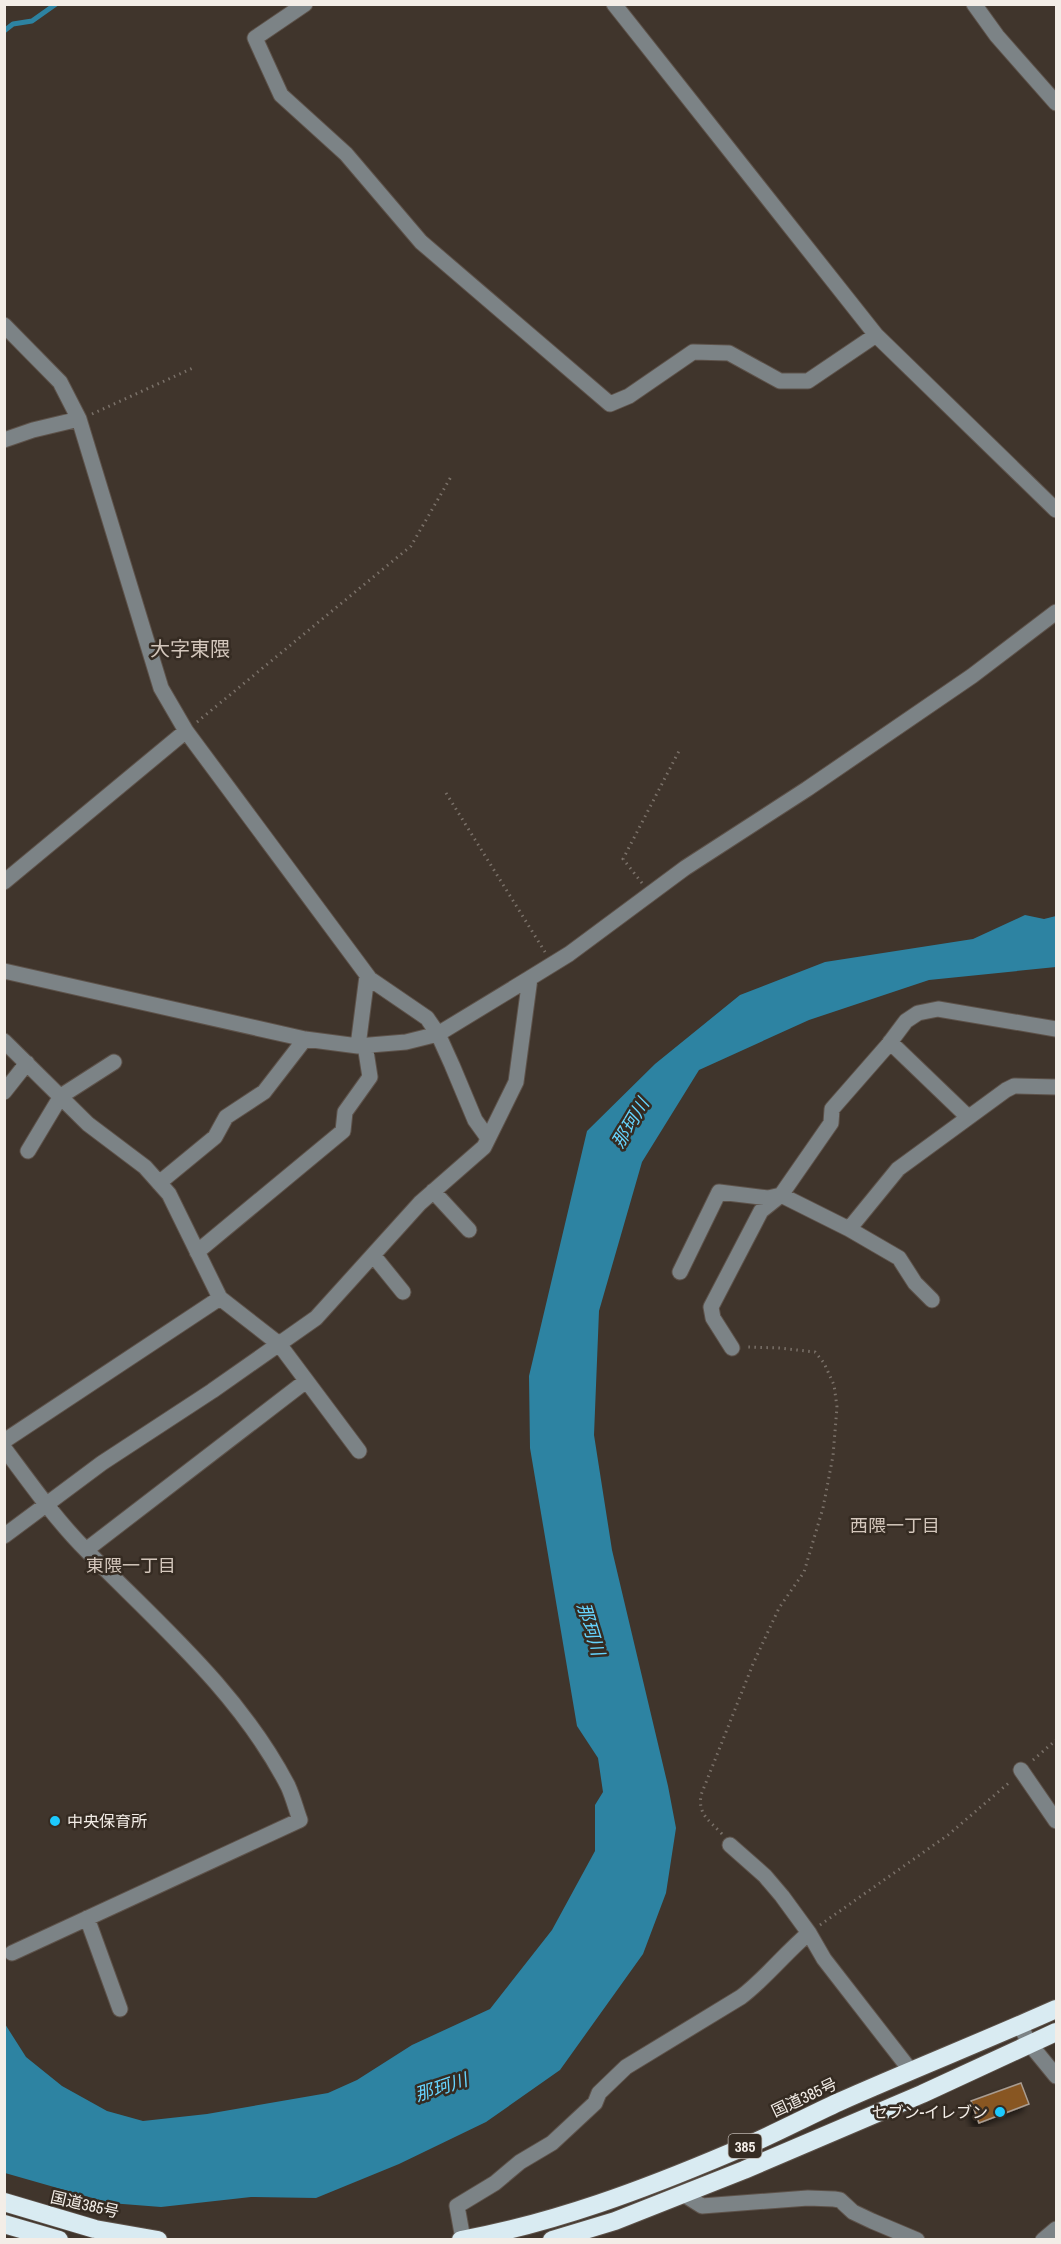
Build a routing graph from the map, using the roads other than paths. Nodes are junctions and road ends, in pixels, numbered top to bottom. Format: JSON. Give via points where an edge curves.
{"nodes":[{"id":1,"x":305,"y":4,"type":"edge"},
{"id":2,"x":614,"y":4,"type":"edge"},
{"id":3,"x":975,"y":4,"type":"edge"},
{"id":4,"x":1056,"y":103,"type":"edge"},
{"id":5,"x":4,"y":325,"type":"edge"},
{"id":6,"x":876,"y":335,"type":"junction"},
{"id":7,"x":79,"y":419,"type":"junction"},
{"id":8,"x":4,"y":440,"type":"edge"},
{"id":9,"x":1056,"y":510,"type":"edge"},
{"id":10,"x":1056,"y":612,"type":"edge"},
{"id":11,"x":186,"y":731,"type":"junction"},
{"id":12,"x":4,"y":882,"type":"edge"},
{"id":13,"x":4,"y":970,"type":"edge"},
{"id":14,"x":367,"y":976,"type":"junction"},
{"id":15,"x":530,"y":978,"type":"junction"},
{"id":16,"x":1056,"y":1029,"type":"edge"},
{"id":17,"x":438,"y":1034,"type":"junction"},
{"id":18,"x":305,"y":1039,"type":"junction"},
{"id":19,"x":4,"y":1041,"type":"edge"},
{"id":20,"x":890,"y":1042,"type":"junction"},
{"id":21,"x":361,"y":1046,"type":"junction"},
{"id":22,"x":114,"y":1062,"type":"dead end"},
{"id":23,"x":27,"y":1063,"type":"junction"},
{"id":24,"x":1056,"y":1087,"type":"edge"},
{"id":25,"x":4,"y":1092,"type":"edge"},
{"id":26,"x":62,"y":1096,"type":"junction"},
{"id":27,"x":968,"y":1117,"type":"junction"},
{"id":28,"x":488,"y":1138,"type":"junction"},
{"id":29,"x":28,"y":1151,"type":"dead end"},
{"id":30,"x":159,"y":1183,"type":"junction"},
{"id":31,"x":433,"y":1191,"type":"junction"},
{"id":32,"x":781,"y":1195,"type":"junction"},
{"id":33,"x":849,"y":1229,"type":"junction"},
{"id":34,"x":469,"y":1230,"type":"dead end"},
{"id":35,"x":197,"y":1252,"type":"junction"},
{"id":36,"x":373,"y":1255,"type":"junction"},
{"id":37,"x":680,"y":1272,"type":"dead end"},
{"id":38,"x":403,"y":1292,"type":"dead end"},
{"id":39,"x":220,"y":1298,"type":"junction"},
{"id":40,"x":932,"y":1300,"type":"dead end"},
{"id":41,"x":279,"y":1344,"type":"junction"},
{"id":42,"x":732,"y":1348,"type":"road end"},
{"id":43,"x":306,"y":1381,"type":"junction"},
{"id":44,"x":4,"y":1441,"type":"edge"},
{"id":45,"x":4,"y":1448,"type":"edge"},
{"id":46,"x":360,"y":1451,"type":"dead end"},
{"id":47,"x":46,"y":1504,"type":"junction"},
{"id":48,"x":4,"y":1536,"type":"edge"},
{"id":49,"x":86,"y":1550,"type":"junction"},
{"id":50,"x":1021,"y":1770,"type":"road end"},
{"id":51,"x":1056,"y":1821,"type":"edge"},
{"id":52,"x":730,"y":1845,"type":"road end"},
{"id":53,"x":87,"y":1918,"type":"junction"},
{"id":54,"x":809,"y":1933,"type":"junction"},
{"id":55,"x":12,"y":1953,"type":"dead end"},
{"id":56,"x":1056,"y":2009,"type":"edge"},
{"id":57,"x":120,"y":2010,"type":"dead end"},
{"id":58,"x":1020,"y":2025,"type":"junction"},
{"id":59,"x":1056,"y":2032,"type":"edge"},
{"id":60,"x":1029,"y":2043,"type":"junction"},
{"id":61,"x":911,"y":2071,"type":"junction"},
{"id":62,"x":1056,"y":2076,"type":"edge"},
{"id":63,"x":683,"y":2194,"type":"junction"},
{"id":64,"x":4,"y":2202,"type":"edge"},
{"id":65,"x":4,"y":2224,"type":"edge"},
{"id":66,"x":1056,"y":2229,"type":"edge"},
{"id":67,"x":462,"y":2239,"type":"edge"},
{"id":68,"x":59,"y":2240,"type":"edge"},
{"id":69,"x":158,"y":2240,"type":"edge"},
{"id":70,"x":552,"y":2240,"type":"edge"},
{"id":71,"x":917,"y":2240,"type":"edge"},
{"id":72,"x":1043,"y":2240,"type":"edge"}],
"edges":[{"from":1,"to":6,"type":"street","via":[[255,38],[281,95],[346,154],[421,242],[610,404],[629,396],[693,352],[729,352],[780,381],[808,381]]},
{"from":2,"to":6,"type":"street"},
{"from":3,"to":4,"type":"street","via":[[997,36]]},
{"from":5,"to":7,"type":"street","via":[[60,382]]},
{"from":6,"to":9,"type":"street"},
{"from":7,"to":8,"type":"street"},
{"from":7,"to":11,"type":"street","via":[[161,688]]},
{"from":10,"to":15,"type":"street","via":[[972,676]]},
{"from":11,"to":12,"type":"street"},
{"from":11,"to":14,"type":"street"},
{"from":13,"to":18,"type":"street"},
{"from":14,"to":17,"type":"street","via":[[427,1018]]},
{"from":14,"to":21,"type":"street"},
{"from":15,"to":17,"type":"street"},
{"from":15,"to":28,"type":"street","via":[[516,1082]]},
{"from":16,"to":20,"type":"street","via":[[938,1010],[918,1013],[906,1021]]},
{"from":17,"to":21,"type":"street"},
{"from":17,"to":28,"type":"street","via":[[476,1120]]},
{"from":18,"to":21,"type":"street"},
{"from":18,"to":30,"type":"street","via":[[264,1092],[226,1117],[215,1137]]},
{"from":19,"to":23,"type":"street"},
{"from":20,"to":27,"type":"street"},
{"from":20,"to":32,"type":"street","via":[[832,1109],[831,1123]]},
{"from":21,"to":35,"type":"street","via":[[370,1077],[345,1112],[343,1131]]},
{"from":22,"to":26,"type":"street"},
{"from":23,"to":25,"type":"street"},
{"from":23,"to":26,"type":"street"},
{"from":24,"to":27,"type":"street","via":[[1014,1086]]},
{"from":26,"to":29,"type":"street"},
{"from":26,"to":30,"type":"street","via":[[88,1124],[145,1167]]},
{"from":27,"to":33,"type":"street","via":[[898,1169]]},
{"from":28,"to":31,"type":"street","via":[[484,1147]]},
{"from":30,"to":35,"type":"street","via":[[169,1194]]},
{"from":31,"to":34,"type":"street"},
{"from":31,"to":36,"type":"street"},
{"from":32,"to":33,"type":"street"},
{"from":32,"to":37,"type":"street","via":[[768,1198],[719,1192]]},
{"from":32,"to":42,"type":"street","via":[[761,1211],[711,1307],[713,1318]]},
{"from":33,"to":40,"type":"street","via":[[899,1258]]},
{"from":35,"to":39,"type":"street"},
{"from":36,"to":38,"type":"street"},
{"from":36,"to":41,"type":"street","via":[[316,1318]]},
{"from":39,"to":41,"type":"street"},
{"from":39,"to":44,"type":"street"},
{"from":41,"to":43,"type":"street"},
{"from":41,"to":47,"type":"street"},
{"from":43,"to":46,"type":"street"},
{"from":43,"to":49,"type":"street"},
{"from":45,"to":47,"type":"street"},
{"from":47,"to":48,"type":"street"},
{"from":47,"to":49,"type":"street"},
{"from":49,"to":53,"type":"street","via":[[202,1667],[258,1735],[288,1788],[300,1820]]},
{"from":50,"to":51,"type":"street"},
{"from":52,"to":54,"type":"street","via":[[765,1876]]},
{"from":53,"to":55,"type":"street"},
{"from":53,"to":57,"type":"street"},
{"from":54,"to":61,"type":"street","via":[[857,2004]]},
{"from":54,"to":67,"type":"street","via":[[748,1992],[626,2067],[552,2143],[457,2206]]},
{"from":56,"to":58,"type":"highway","name":"国道385号","number":"385"},
{"from":58,"to":60,"type":"street"},
{"from":58,"to":61,"type":"highway","name":"国道385号","number":"385"},
{"from":59,"to":60,"type":"highway","number":"385"},
{"from":60,"to":62,"type":"street"},
{"from":60,"to":63,"type":"highway","number":"385","via":[[922,2094]]},
{"from":61,"to":67,"type":"highway","name":"国道385号","number":"385","via":[[734,2152],[625,2194],[554,2218]]},
{"from":63,"to":70,"type":"highway","number":"385"},
{"from":63,"to":71,"type":"street","via":[[702,2206],[808,2198],[840,2200],[872,2221]]},
{"from":64,"to":69,"type":"highway","name":"国道385号","via":[[95,2229]]},
{"from":65,"to":68,"type":"highway"},
{"from":66,"to":72,"type":"street"}]}
